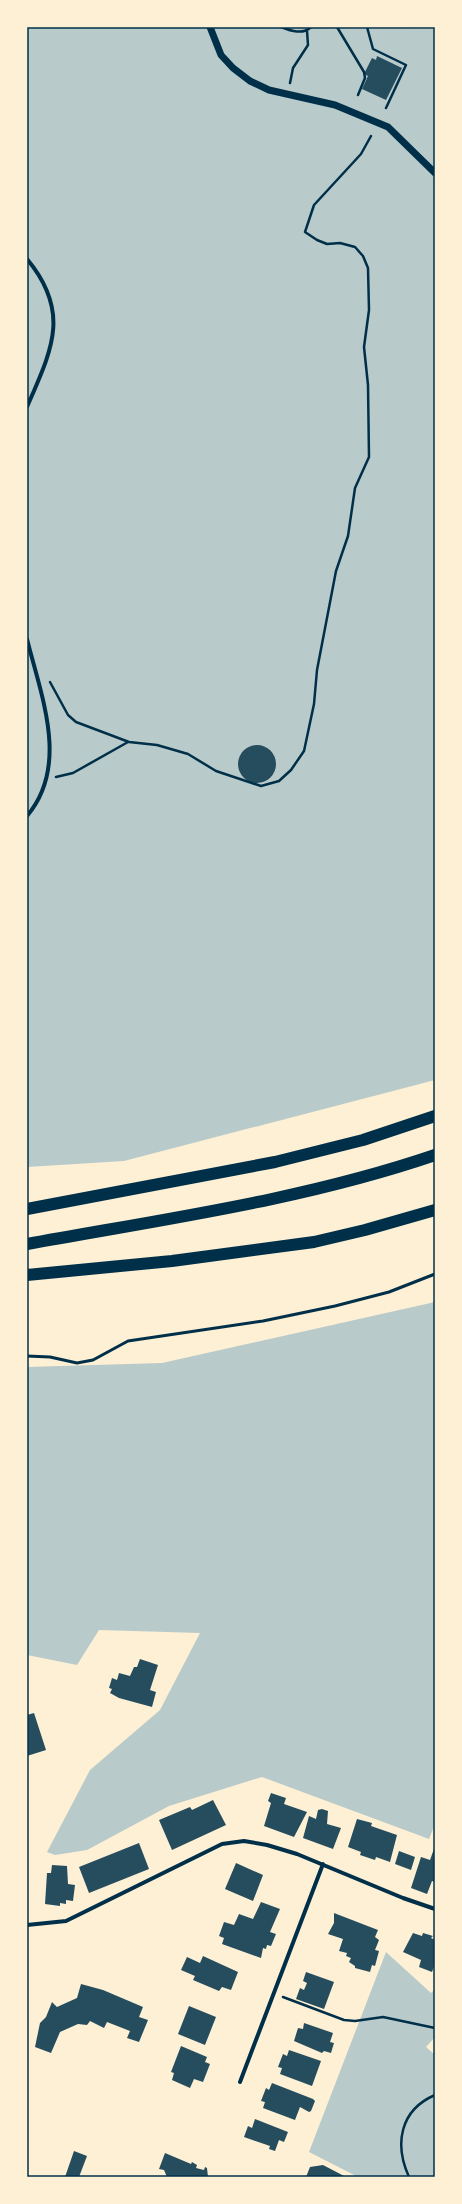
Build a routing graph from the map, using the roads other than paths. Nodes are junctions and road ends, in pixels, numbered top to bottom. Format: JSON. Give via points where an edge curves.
{"nodes":[{"id":1,"x":210,"y":27,"type":"edge"},
{"id":2,"x":435,"y":173,"type":"edge"},
{"id":3,"x":27,"y":259,"type":"edge"},
{"id":4,"x":27,"y":408,"type":"edge"},
{"id":5,"x":27,"y":639,"type":"edge"},
{"id":6,"x":27,"y":816,"type":"edge"},
{"id":7,"x":435,"y":1116,"type":"edge"},
{"id":8,"x":435,"y":1155,"type":"edge"},
{"id":9,"x":27,"y":1209,"type":"edge"},
{"id":10,"x":435,"y":1210,"type":"edge"},
{"id":11,"x":27,"y":1244,"type":"edge"},
{"id":12,"x":435,"y":1274,"type":"edge"},
{"id":13,"x":27,"y":1275,"type":"edge"},
{"id":14,"x":27,"y":1356,"type":"edge"},
{"id":15,"x":322,"y":1864,"type":"junction"},
{"id":16,"x":435,"y":1909,"type":"edge"},
{"id":17,"x":27,"y":1925,"type":"edge"},
{"id":18,"x":240,"y":2082,"type":"dead end"}],
"edges":[{"from":1,"to":2,"type":"street","via":[[221,55],[250,81],[269,90],[335,105],[388,127]]},
{"from":3,"to":4,"type":"street","via":[[46,288],[54,319],[47,359]]},
{"from":5,"to":6,"type":"street","via":[[46,718],[50,754],[48,779],[38,801]]},
{"from":7,"to":9,"type":"highway","via":[[363,1140],[275,1162]]},
{"from":8,"to":11,"type":"highway","via":[[340,1183],[258,1202]]},
{"from":10,"to":13,"type":"highway","via":[[314,1242],[172,1261]]},
{"from":12,"to":14,"type":"lane","via":[[389,1292],[335,1306],[264,1321],[128,1341],[93,1360],[77,1363],[50,1357]]},
{"from":15,"to":16,"type":"street"},
{"from":15,"to":17,"type":"street","via":[[267,1845],[244,1841],[222,1844],[66,1921]]},
{"from":15,"to":18,"type":"street"}]}
